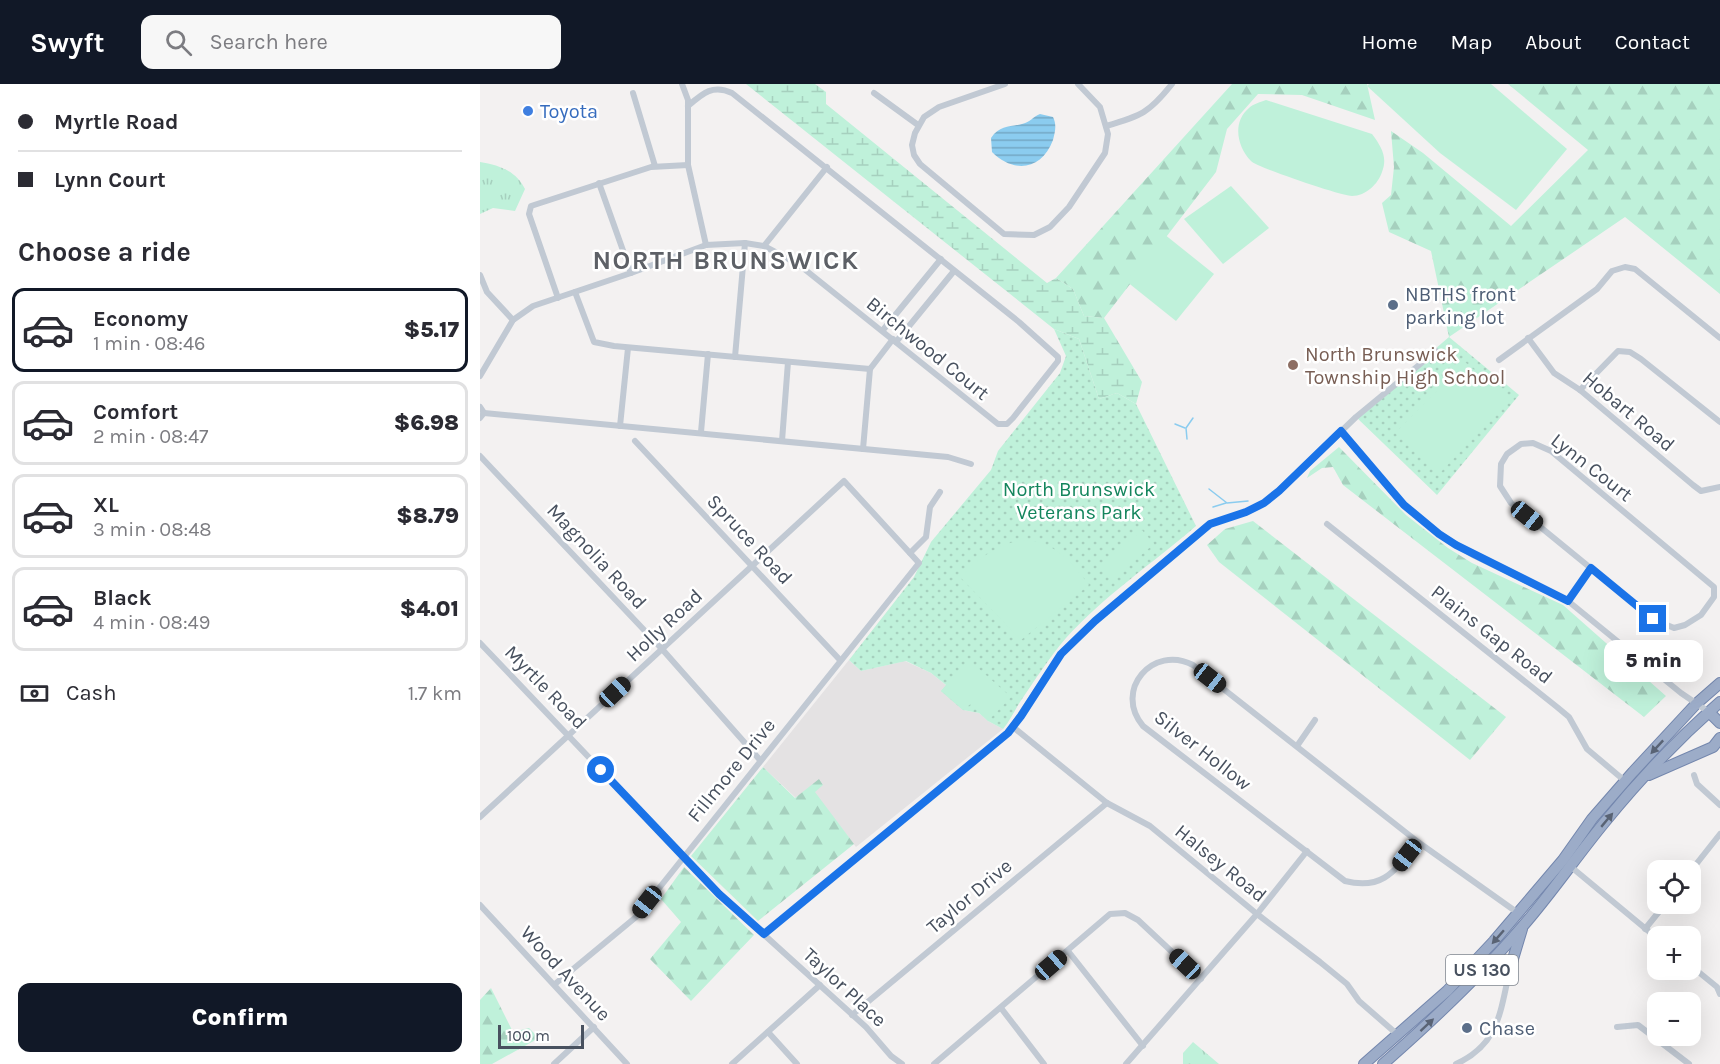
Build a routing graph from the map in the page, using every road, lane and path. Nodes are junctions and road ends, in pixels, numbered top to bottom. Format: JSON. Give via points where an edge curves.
{"nodes":[{"id":1,"x":682,"y":84,"type":"edge"},
{"id":2,"x":1005,"y":84,"type":"edge"},
{"id":3,"x":1078,"y":84,"type":"edge"},
{"id":4,"x":1172,"y":84,"type":"edge"},
{"id":5,"x":633,"y":93,"type":"dead end"},
{"id":6,"x":874,"y":93,"type":"dead end"},
{"id":7,"x":688,"y":106,"type":"junction"},
{"id":8,"x":918,"y":125,"type":"junction"},
{"id":9,"x":1106,"y":126,"type":"junction"},
{"id":10,"x":688,"y":165,"type":"junction"},
{"id":11,"x":655,"y":166,"type":"junction"},
{"id":12,"x":827,"y":167,"type":"junction"},
{"id":13,"x":599,"y":183,"type":"junction"},
{"id":14,"x":745,"y":243,"type":"junction"},
{"id":15,"x":706,"y":245,"type":"junction"},
{"id":16,"x":764,"y":246,"type":"junction"},
{"id":17,"x":941,"y":259,"type":"junction"},
{"id":18,"x":954,"y":271,"type":"junction"},
{"id":19,"x":631,"y":273,"type":"junction"},
{"id":20,"x":480,"y":275,"type":"edge"},
{"id":21,"x":575,"y":292,"type":"junction"},
{"id":22,"x":558,"y":298,"type":"junction"},
{"id":23,"x":513,"y":320,"type":"junction"},
{"id":24,"x":883,"y":330,"type":"junction"},
{"id":25,"x":1528,"y":338,"type":"junction"},
{"id":26,"x":1720,"y":338,"type":"edge"},
{"id":27,"x":894,"y":341,"type":"junction"},
{"id":28,"x":628,"y":348,"type":"junction"},
{"id":29,"x":1436,"y":351,"type":"dead end"},
{"id":30,"x":708,"y":354,"type":"junction"},
{"id":31,"x":735,"y":357,"type":"junction"},
{"id":32,"x":1499,"y":360,"type":"dead end"},
{"id":33,"x":480,"y":361,"type":"edge"},
{"id":34,"x":788,"y":362,"type":"junction"},
{"id":35,"x":488,"y":365,"type":"junction"},
{"id":36,"x":870,"y":369,"type":"junction"},
{"id":37,"x":480,"y":376,"type":"edge"},
{"id":38,"x":1580,"y":390,"type":"junction"},
{"id":39,"x":1720,"y":409,"type":"edge"},
{"id":40,"x":481,"y":413,"type":"edge"},
{"id":41,"x":1714,"y":417,"type":"junction"},
{"id":42,"x":1720,"y":422,"type":"edge"},
{"id":43,"x":620,"y":426,"type":"junction"},
{"id":44,"x":1341,"y":431,"type":"junction"},
{"id":45,"x":701,"y":432,"type":"junction"},
{"id":46,"x":635,"y":441,"type":"dead end"},
{"id":47,"x":782,"y":441,"type":"junction"},
{"id":48,"x":863,"y":449,"type":"junction"},
{"id":49,"x":480,"y":456,"type":"edge"},
{"id":50,"x":971,"y":464,"type":"dead end"},
{"id":51,"x":1720,"y":487,"type":"edge"},
{"id":52,"x":940,"y":492,"type":"dead end"},
{"id":53,"x":1327,"y":524,"type":"dead end"},
{"id":54,"x":910,"y":554,"type":"junction"},
{"id":55,"x":752,"y":566,"type":"junction"},
{"id":56,"x":1591,"y":568,"type":"junction"},
{"id":57,"x":1568,"y":601,"type":"junction"},
{"id":58,"x":480,"y":643,"type":"edge"},
{"id":59,"x":662,"y":649,"type":"junction"},
{"id":60,"x":840,"y":660,"type":"junction"},
{"id":61,"x":1720,"y":683,"type":"edge"},
{"id":62,"x":1720,"y":702,"type":"edge"},
{"id":63,"x":1696,"y":704,"type":"junction"},
{"id":64,"x":1709,"y":712,"type":"junction"},
{"id":65,"x":1315,"y":720,"type":"dead end"},
{"id":66,"x":1720,"y":723,"type":"edge"},
{"id":67,"x":1013,"y":727,"type":"junction"},
{"id":68,"x":569,"y":735,"type":"junction"},
{"id":69,"x":1720,"y":738,"type":"edge"},
{"id":70,"x":1297,"y":746,"type":"junction"},
{"id":71,"x":760,"y":760,"type":"junction"},
{"id":72,"x":1694,"y":775,"type":"dead end"},
{"id":73,"x":1646,"y":776,"type":"junction"},
{"id":74,"x":1625,"y":781,"type":"junction"},
{"id":75,"x":1107,"y":803,"type":"junction"},
{"id":76,"x":1720,"y":805,"type":"edge"},
{"id":77,"x":480,"y":817,"type":"edge"},
{"id":78,"x":1720,"y":834,"type":"edge"},
{"id":79,"x":1418,"y":842,"type":"junction"},
{"id":80,"x":1307,"y":851,"type":"junction"},
{"id":81,"x":682,"y":856,"type":"junction"},
{"id":82,"x":1699,"y":860,"type":"edge"},
{"id":83,"x":1566,"y":863,"type":"junction"},
{"id":84,"x":480,"y":905,"type":"edge"},
{"id":85,"x":1518,"y":913,"type":"junction"},
{"id":86,"x":1657,"y":914,"type":"edge"},
{"id":87,"x":1257,"y":915,"type":"junction"},
{"id":88,"x":1523,"y":926,"type":"junction"},
{"id":89,"x":1645,"y":929,"type":"joint"},
{"id":90,"x":764,"y":934,"type":"junction"},
{"id":91,"x":1068,"y":951,"type":"junction"},
{"id":92,"x":1494,"y":959,"type":"junction"},
{"id":93,"x":1510,"y":969,"type":"junction"},
{"id":94,"x":1701,"y":974,"type":"edge"},
{"id":95,"x":1201,"y":979,"type":"junction"},
{"id":96,"x":555,"y":984,"type":"junction"},
{"id":97,"x":820,"y":985,"type":"junction"},
{"id":98,"x":1720,"y":994,"type":"edge"},
{"id":99,"x":1001,"y":1008,"type":"junction"},
{"id":100,"x":852,"y":1015,"type":"junction"},
{"id":101,"x":594,"y":1027,"type":"junction"},
{"id":102,"x":1617,"y":1027,"type":"dead end"},
{"id":103,"x":768,"y":1032,"type":"junction"},
{"id":104,"x":1399,"y":1035,"type":"junction"},
{"id":105,"x":1143,"y":1046,"type":"junction"},
{"id":106,"x":1461,"y":1063,"type":"edge"},
{"id":107,"x":554,"y":1064,"type":"edge"},
{"id":108,"x":627,"y":1064,"type":"edge"},
{"id":109,"x":732,"y":1064,"type":"edge"},
{"id":110,"x":797,"y":1064,"type":"edge"},
{"id":111,"x":903,"y":1064,"type":"edge"},
{"id":112,"x":934,"y":1064,"type":"edge"},
{"id":113,"x":1044,"y":1064,"type":"edge"},
{"id":114,"x":1126,"y":1064,"type":"edge"},
{"id":115,"x":1364,"y":1064,"type":"edge"},
{"id":116,"x":1383,"y":1064,"type":"edge"},
{"id":117,"x":1689,"y":1064,"type":"edge"}],
"edges":[{"from":1,"to":7,"type":"street"},
{"from":2,"to":8,"type":"street","via":[[933,110]]},
{"from":3,"to":9,"type":"street","via":[[1100,107]]},
{"from":4,"to":9,"type":"street","via":[[1143,114]]},
{"from":5,"to":11,"type":"street"},
{"from":6,"to":8,"type":"street"},
{"from":7,"to":10,"type":"street"},
{"from":7,"to":12,"type":"street","via":[[709,89],[721,86]]},
{"from":8,"to":9,"type":"street","via":[[912,145],[920,164],[1004,234],[1019,236],[1034,235],[1050,227],[1069,207],[1105,153]]},
{"from":10,"to":11,"type":"street"},
{"from":10,"to":15,"type":"street"},
{"from":11,"to":13,"type":"street"},
{"from":12,"to":16,"type":"street"},
{"from":12,"to":17,"type":"street"},
{"from":13,"to":19,"type":"street"},
{"from":13,"to":22,"type":"street","via":[[529,209]]},
{"from":14,"to":15,"type":"street","name":"Birchwood Court"},
{"from":14,"to":16,"type":"street","name":"Birchwood Court"},
{"from":14,"to":31,"type":"street"},
{"from":15,"to":19,"type":"street","name":"Birchwood Court"},
{"from":16,"to":24,"type":"street","name":"Birchwood Court","via":[[798,264]]},
{"from":17,"to":18,"type":"street"},
{"from":17,"to":24,"type":"street"},
{"from":18,"to":27,"type":"street"},
{"from":18,"to":27,"type":"street","name":"Birchwood Court","via":[[1058,357],[1053,370],[1013,418],[1001,425],[990,419]]},
{"from":19,"to":21,"type":"street","name":"Birchwood Court"},
{"from":20,"to":23,"type":"street","via":[[487,292]]},
{"from":21,"to":22,"type":"street","name":"Birchwood Court"},
{"from":21,"to":28,"type":"street","via":[[594,342]]},
{"from":22,"to":23,"type":"street","name":"Birchwood Court","via":[[533,306]]},
{"from":23,"to":35,"type":"street","name":"Birchwood Court"},
{"from":24,"to":27,"type":"street","name":"Birchwood Court"},
{"from":25,"to":26,"type":"street","via":[[1597,289],[1612,271],[1625,267],[1635,269]]},
{"from":25,"to":32,"type":"street"},
{"from":25,"to":38,"type":"street","name":"Hobart Road","via":[[1554,373]]},
{"from":27,"to":36,"type":"street"},
{"from":28,"to":30,"type":"street"},
{"from":28,"to":43,"type":"street"},
{"from":29,"to":44,"type":"street"},
{"from":30,"to":31,"type":"street"},
{"from":30,"to":45,"type":"street"},
{"from":31,"to":34,"type":"street"},
{"from":33,"to":35,"type":"street"},
{"from":34,"to":36,"type":"street"},
{"from":34,"to":47,"type":"street"},
{"from":35,"to":37,"type":"street","name":"Birchwood Court"},
{"from":36,"to":48,"type":"street"},
{"from":38,"to":41,"type":"street","via":[[1618,351],[1630,352]]},
{"from":38,"to":51,"type":"street","name":"Hobart Road","via":[[1701,491]]},
{"from":39,"to":41,"type":"street"},
{"from":40,"to":43,"type":"street"},
{"from":41,"to":42,"type":"street"},
{"from":43,"to":45,"type":"street"},
{"from":44,"to":57,"type":"street","via":[[1404,505],[1439,534]]},
{"from":44,"to":67,"type":"street","via":[[1264,503],[1200,531],[1074,641],[1061,654]]},
{"from":45,"to":47,"type":"street"},
{"from":46,"to":55,"type":"street","name":"Spruce Road"},
{"from":47,"to":48,"type":"street"},
{"from":48,"to":50,"type":"street","via":[[948,457]]},
{"from":49,"to":59,"type":"street","name":"Magnolia Road"},
{"from":52,"to":54,"type":"street","via":[[930,507],[926,537]]},
{"from":53,"to":74,"type":"street","name":"Plains Gap Road","via":[[1569,717],[1587,749]]},
{"from":54,"to":55,"type":"street","name":"Holly Road","via":[[844,481]]},
{"from":54,"to":60,"type":"street","name":"Fillmore Drive","via":[[919,563]]},
{"from":55,"to":59,"type":"street","name":"Holly Road"},
{"from":55,"to":60,"type":"street","name":"Spruce Road"},
{"from":56,"to":56,"type":"street","name":"Lynn Court","via":[[1511,503],[1500,486],[1501,464],[1521,444],[1533,443],[1551,451],[1714,586],[1714,597],[1701,615],[1674,628],[1653,619]]},
{"from":56,"to":57,"type":"street"},
{"from":57,"to":63,"type":"street"},
{"from":58,"to":68,"type":"street","name":"Myrtle Road"},
{"from":59,"to":68,"type":"street","name":"Holly Road"},
{"from":59,"to":71,"type":"street","name":"Magnolia Road"},
{"from":60,"to":71,"type":"street","name":"Fillmore Drive"},
{"from":61,"to":63,"type":"highway","number":"US 130"},
{"from":62,"to":64,"type":"highway","number":"US 130"},
{"from":63,"to":64,"type":"street"},
{"from":63,"to":74,"type":"highway","number":"US 130","one_way":true},
{"from":64,"to":66,"type":"highway"},
{"from":64,"to":73,"type":"highway","number":"US 130"},
{"from":65,"to":70,"type":"street"},
{"from":67,"to":75,"type":"street","name":"Halsey Road"},
{"from":67,"to":90,"type":"street"},
{"from":68,"to":77,"type":"street","name":"Holly Road"},
{"from":68,"to":81,"type":"street","name":"Myrtle Road"},
{"from":69,"to":73,"type":"highway","via":[[1713,747]]},
{"from":70,"to":79,"type":"street","name":"Silver Hollow"},
{"from":70,"to":80,"type":"street","name":"Silver Hollow","via":[[1184,660],[1159,660],[1146,669],[1134,686],[1131,700],[1143,726]]},
{"from":71,"to":81,"type":"street","name":"Fillmore Drive"},
{"from":72,"to":76,"type":"street","via":[[1697,784]]},
{"from":83,"to":73,"type":"highway","number":"US 130","one_way":true},
{"from":74,"to":83,"type":"highway","number":"US 130","via":[[1592,819]]},
{"from":75,"to":87,"type":"street","name":"Halsey Road","via":[[1150,826]]},
{"from":75,"to":100,"type":"street","name":"Taylor Drive"},
{"from":78,"to":82,"type":"street"},
{"from":79,"to":80,"type":"street","name":"Silver Hollow","via":[[1396,869],[1371,884],[1345,881]]},
{"from":79,"to":85,"type":"street","name":"Silver Hollow"},
{"from":80,"to":87,"type":"street"},
{"from":81,"to":90,"type":"street","name":"Myrtle Road"},
{"from":81,"to":96,"type":"street","name":"Fillmore Drive","via":[[636,917]]},
{"from":83,"to":85,"type":"highway","number":"US 130"},
{"from":83,"to":88,"type":"highway","number":"US 130"},
{"from":83,"to":89,"type":"street"},
{"from":84,"to":96,"type":"street","name":"Wood Avenue"},
{"from":85,"to":104,"type":"highway","number":"US 130","one_way":true,"via":[[1447,991]]},
{"from":86,"to":89,"type":"street"},
{"from":87,"to":95,"type":"street"},
{"from":87,"to":104,"type":"street","name":"Halsey Road","via":[[1347,984],[1359,1001]]},
{"from":88,"to":92,"type":"highway","number":"US 130"},
{"from":88,"to":93,"type":"highway"},
{"from":90,"to":97,"type":"street","name":"Taylor Place"},
{"from":91,"to":95,"type":"street","via":[[1110,914],[1125,912]]},
{"from":91,"to":99,"type":"street"},
{"from":91,"to":105,"type":"street"},
{"from":92,"to":93,"type":"highway","via":[[1504,959]]},
{"from":116,"to":92,"type":"highway","number":"US 130","one_way":true},
{"from":93,"to":106,"type":"street","via":[[1490,1039]]},
{"from":94,"to":98,"type":"street"},
{"from":95,"to":105,"type":"street"},
{"from":96,"to":101,"type":"street","name":"Wood Avenue"},
{"from":97,"to":100,"type":"street","name":"Taylor Place"},
{"from":97,"to":103,"type":"street"},
{"from":99,"to":112,"type":"street"},
{"from":99,"to":113,"type":"street"},
{"from":100,"to":111,"type":"street","name":"Taylor Place"},
{"from":101,"to":107,"type":"street"},
{"from":101,"to":108,"type":"street","name":"Wood Avenue"},
{"from":102,"to":117,"type":"street","via":[[1638,1025]]},
{"from":103,"to":109,"type":"street"},
{"from":103,"to":110,"type":"street"},
{"from":104,"to":115,"type":"highway","number":"US 130"},
{"from":105,"to":114,"type":"street"}]}
